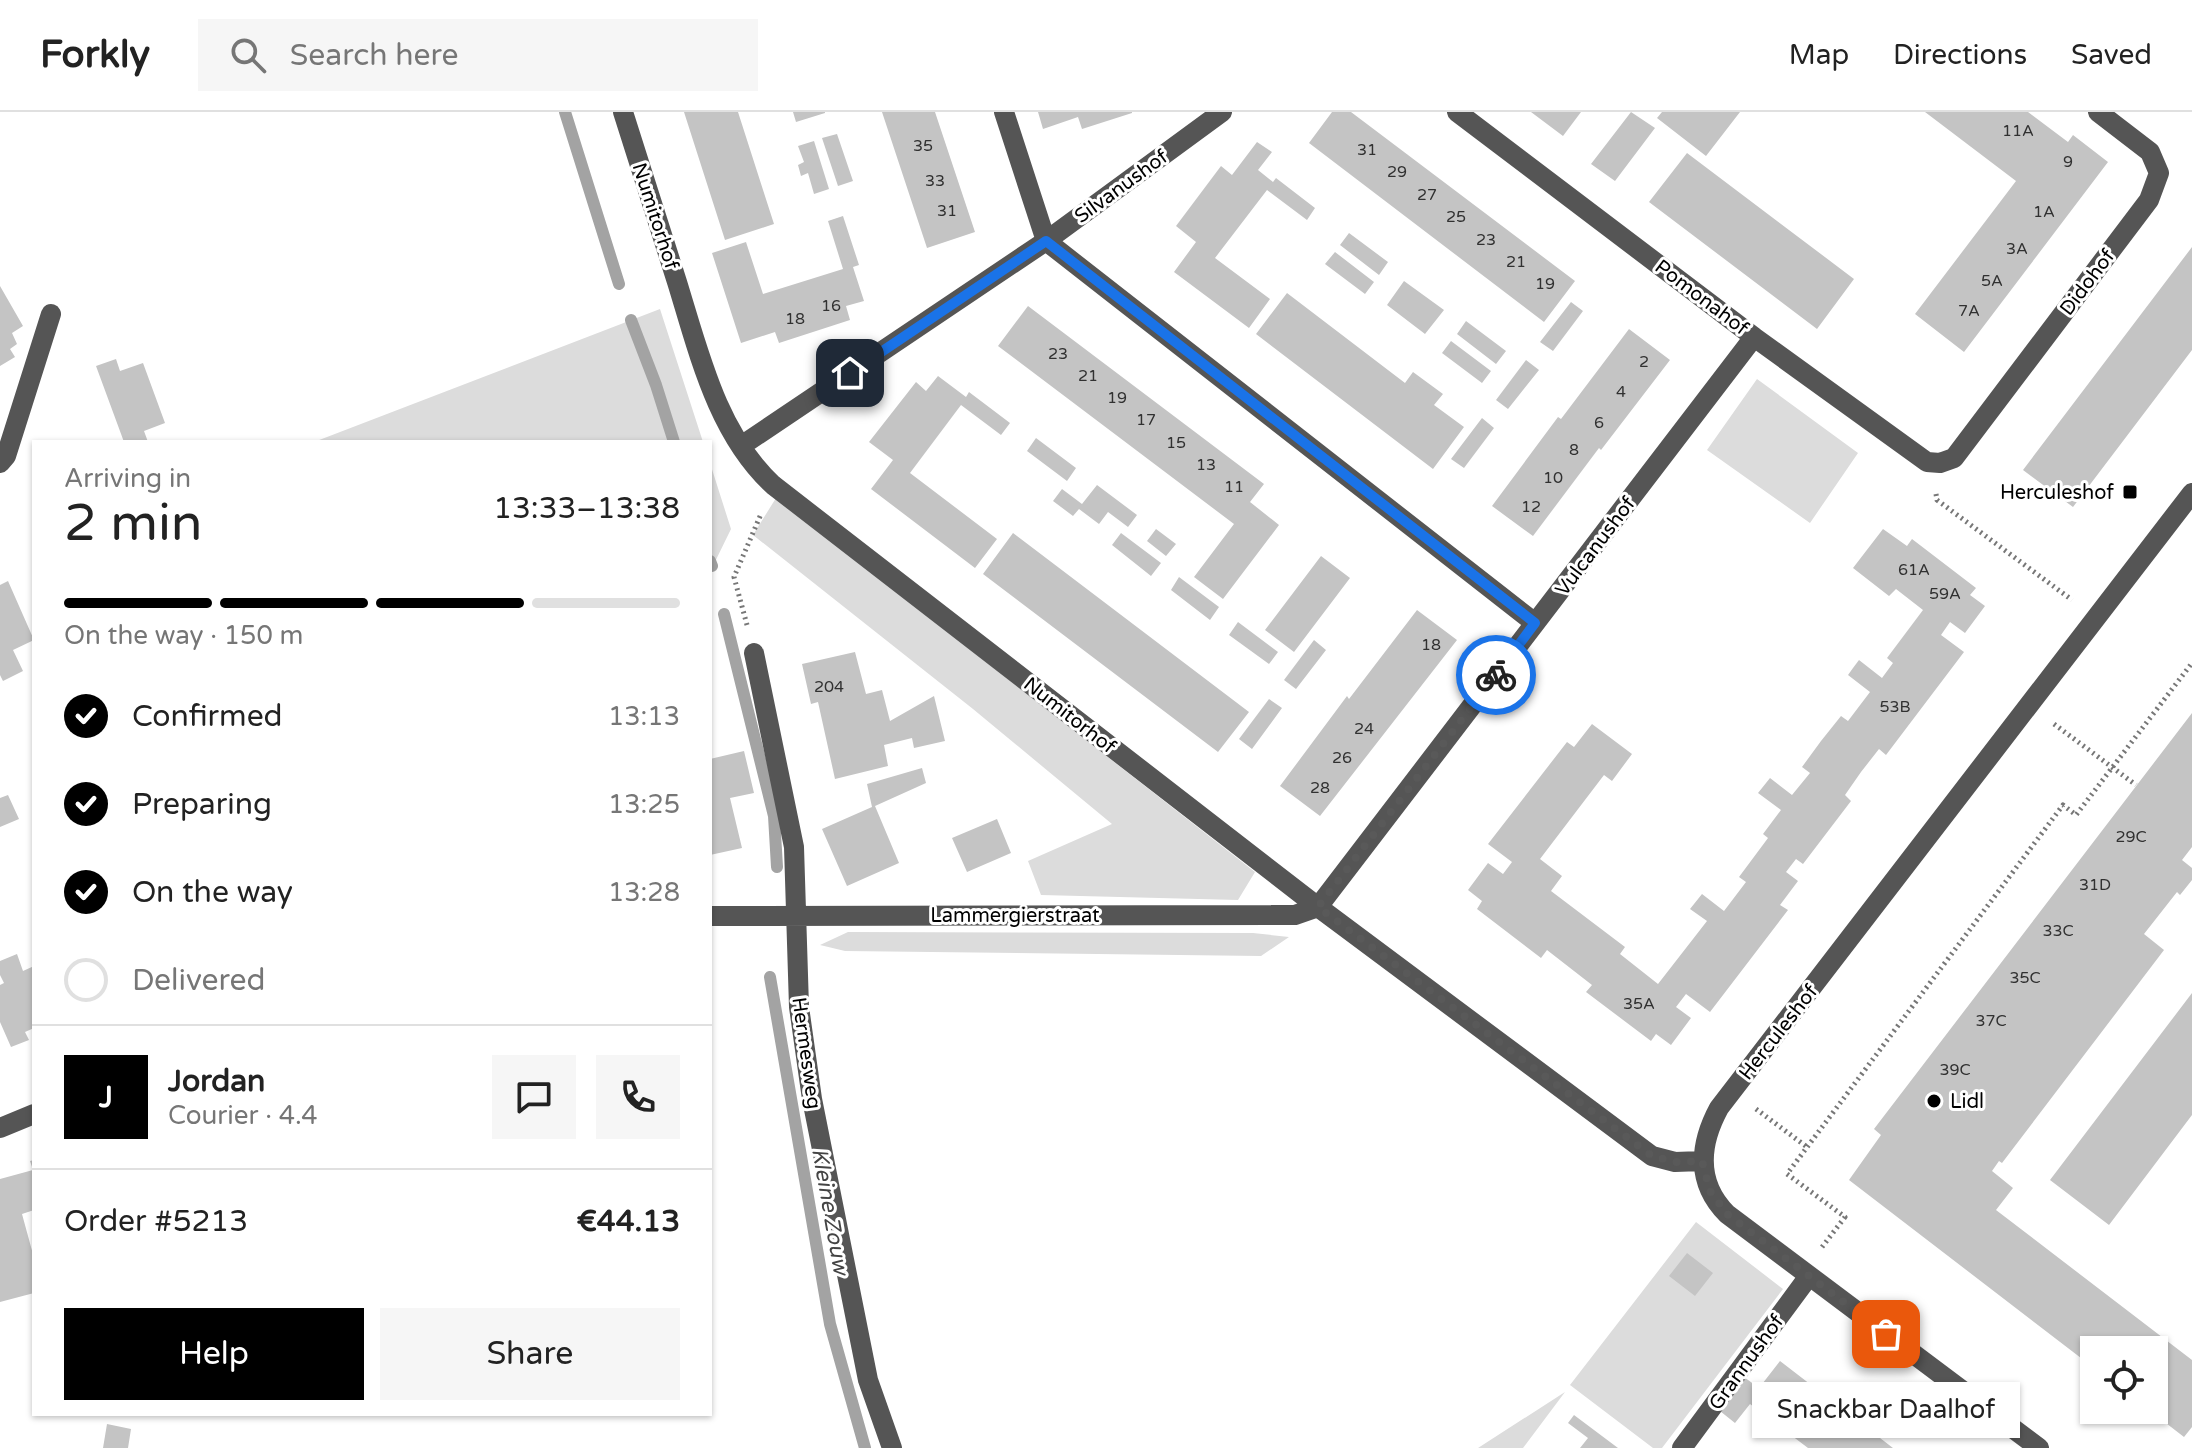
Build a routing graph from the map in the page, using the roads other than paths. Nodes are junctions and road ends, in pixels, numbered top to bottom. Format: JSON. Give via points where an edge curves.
{"nodes":[{"id":1,"x":623,"y":112,"type":"edge"},
{"id":2,"x":1004,"y":112,"type":"edge"},
{"id":3,"x":1222,"y":112,"type":"edge"},
{"id":4,"x":1457,"y":112,"type":"edge"},
{"id":5,"x":2098,"y":112,"type":"edge"},
{"id":6,"x":1046,"y":241,"type":"junction"},
{"id":7,"x":51,"y":314,"type":"dead end"},
{"id":8,"x":1754,"y":337,"type":"junction"},
{"id":9,"x":741,"y":446,"type":"junction"},
{"id":10,"x":1927,"y":462,"type":"joint"},
{"id":11,"x":0,"y":463,"type":"edge"},
{"id":12,"x":2192,"y":493,"type":"edge"},
{"id":13,"x":1535,"y":623,"type":"junction"},
{"id":14,"x":754,"y":653,"type":"road end"},
{"id":15,"x":1318,"y":907,"type":"junction"},
{"id":16,"x":712,"y":916,"type":"edge"},
{"id":17,"x":795,"y":916,"type":"junction"},
{"id":18,"x":32,"y":1115,"type":"edge"},
{"id":19,"x":0,"y":1128,"type":"edge"},
{"id":20,"x":1702,"y":1161,"type":"junction"},
{"id":21,"x":1806,"y":1274,"type":"junction"},
{"id":22,"x":892,"y":1448,"type":"edge"},
{"id":23,"x":1682,"y":1448,"type":"edge"},
{"id":24,"x":2039,"y":1448,"type":"edge"}],
"edges":[{"from":1,"to":9,"type":"street","name":"Numitorhof","via":[[710,388]]},
{"from":2,"to":6,"type":"street"},
{"from":3,"to":6,"type":"street","name":"Silvanushof"},
{"from":4,"to":8,"type":"street","name":"Pomonahof"},
{"from":5,"to":10,"type":"street","name":"Didohof","via":[[2150,152],[2159,173],[2149,200],[1954,458]]},
{"from":6,"to":9,"type":"street","name":"Silvanushof"},
{"from":6,"to":13,"type":"street"},
{"from":7,"to":11,"type":"street"},
{"from":8,"to":10,"type":"street","name":"Pomonahof"},
{"from":8,"to":13,"type":"street","name":"Vulcanushof"},
{"from":9,"to":15,"type":"street","name":"Numitorhof","via":[[773,485]]},
{"from":12,"to":20,"type":"street","name":"Herculeshof","via":[[1733,1091],[1712,1122]]},
{"from":13,"to":15,"type":"street","name":"Vulcanushof"},
{"from":14,"to":17,"type":"street","name":"Hermesweg","via":[[794,847]]},
{"from":15,"to":17,"type":"street","name":"Lammergierstraat","via":[[1295,915]]},
{"from":15,"to":20,"type":"street","name":"Numitorhof","via":[[1652,1156]]},
{"from":16,"to":17,"type":"street","name":"Lammergierstraat"},
{"from":17,"to":22,"type":"street","name":"Hermesweg","via":[[799,1007],[812,1099],[865,1365]]},
{"from":18,"to":19,"type":"street"},
{"from":20,"to":21,"type":"street","via":[[1717,1204]]},
{"from":21,"to":23,"type":"street","name":"Grannushof"},
{"from":21,"to":24,"type":"street"}]}
